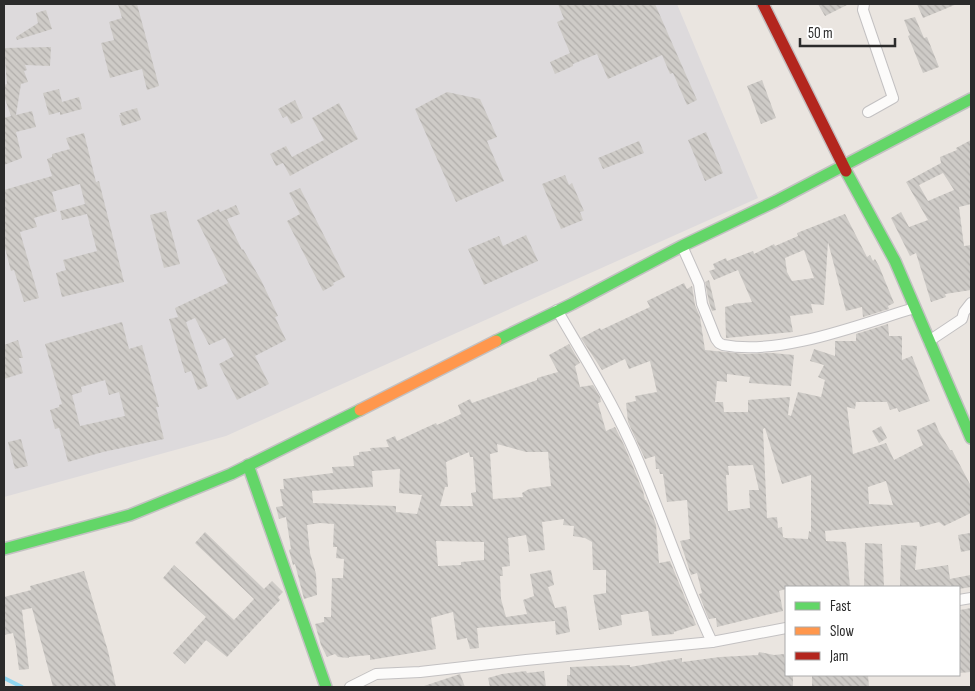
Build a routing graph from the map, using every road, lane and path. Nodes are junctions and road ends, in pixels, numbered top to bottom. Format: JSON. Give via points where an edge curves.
{"nodes":[{"id":1,"x":764,"y":4,"type":"edge"},
{"id":2,"x":864,"y":4,"type":"edge"},
{"id":3,"x":971,"y":99,"type":"edge"},
{"id":4,"x":868,"y":112,"type":"dead end"},
{"id":5,"x":843,"y":166,"type":"junction"},
{"id":6,"x":682,"y":246,"type":"junction"},
{"id":7,"x":971,"y":303,"type":"edge"},
{"id":8,"x":914,"y":308,"type":"junction"},
{"id":9,"x":556,"y":310,"type":"junction"},
{"id":10,"x":929,"y":341,"type":"junction"},
{"id":11,"x":971,"y":438,"type":"edge"},
{"id":12,"x":248,"y":465,"type":"junction"},
{"id":13,"x":4,"y":549,"type":"edge"},
{"id":14,"x":785,"y":628,"type":"edge"},
{"id":15,"x":712,"y":642,"type":"junction"},
{"id":16,"x":326,"y":687,"type":"edge"},
{"id":17,"x":350,"y":687,"type":"edge"}],
"edges":[{"from":1,"to":5,"type":"main road"},
{"from":2,"to":4,"type":"street","via":[[863,10],[893,98]]},
{"from":3,"to":5,"type":"main road"},
{"from":5,"to":6,"type":"main road"},
{"from":5,"to":8,"type":"main road","via":[[895,261]]},
{"from":6,"to":8,"type":"street","via":[[699,284],[702,304],[716,338],[723,345],[750,347],[797,343]]},
{"from":6,"to":9,"type":"main road"},
{"from":7,"to":10,"type":"street","via":[[962,319]]},
{"from":8,"to":10,"type":"main road"},
{"from":9,"to":12,"type":"main road"},
{"from":9,"to":15,"type":"street","via":[[600,383],[630,442],[694,605]]},
{"from":10,"to":11,"type":"main road"},
{"from":12,"to":13,"type":"main road","via":[[130,515]]},
{"from":12,"to":16,"type":"main road"},
{"from":14,"to":15,"type":"street"},
{"from":15,"to":17,"type":"street","via":[[376,674]]}]}
